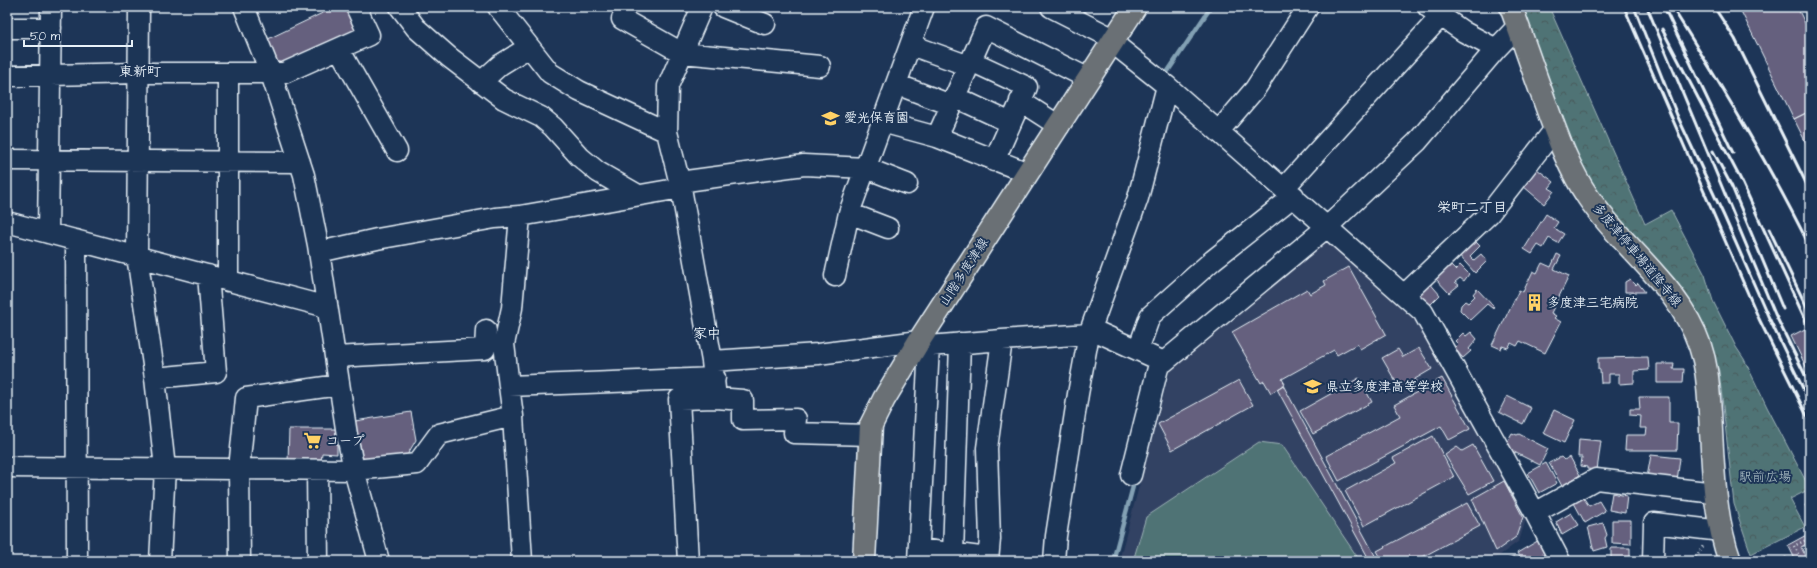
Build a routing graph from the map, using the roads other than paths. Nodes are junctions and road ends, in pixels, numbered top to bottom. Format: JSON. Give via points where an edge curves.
{"nodes":[{"id":1,"x":51,"y":7,"type":"edge"},
{"id":2,"x":139,"y":7,"type":"edge"},
{"id":3,"x":244,"y":7,"type":"edge"},
{"id":4,"x":400,"y":7,"type":"edge"},
{"id":5,"x":498,"y":7,"type":"edge"},
{"id":6,"x":723,"y":7,"type":"edge"},
{"id":7,"x":924,"y":7,"type":"edge"},
{"id":8,"x":1051,"y":7,"type":"edge"},
{"id":9,"x":1135,"y":7,"type":"edge"},
{"id":10,"x":1308,"y":7,"type":"edge"},
{"id":11,"x":361,"y":9,"type":"edge"},
{"id":12,"x":697,"y":9,"type":"edge"},
{"id":13,"x":1434,"y":12,"type":"edge"},
{"id":14,"x":1514,"y":17,"type":"edge"},
{"id":15,"x":622,"y":19,"type":"dead end"},
{"id":16,"x":765,"y":24,"type":"dead end"},
{"id":17,"x":7,"y":28,"type":"edge"},
{"id":18,"x":51,"y":28,"type":"junction"},
{"id":19,"x":1113,"y":43,"type":"junction"},
{"id":20,"x":911,"y":45,"type":"junction"},
{"id":21,"x":528,"y":47,"type":"junction"},
{"id":22,"x":339,"y":49,"type":"junction"},
{"id":23,"x":1496,"y":49,"type":"junction"},
{"id":24,"x":682,"y":53,"type":"junction"},
{"id":25,"x":970,"y":63,"type":"junction"},
{"id":26,"x":820,"y":66,"type":"dead end"},
{"id":27,"x":138,"y":73,"type":"junction"},
{"id":28,"x":228,"y":74,"type":"junction"},
{"id":29,"x":271,"y":74,"type":"junction"},
{"id":30,"x":50,"y":75,"type":"junction"},
{"id":31,"x":7,"y":76,"type":"edge"},
{"id":32,"x":1089,"y":79,"type":"junction"},
{"id":33,"x":481,"y":82,"type":"junction"},
{"id":34,"x":896,"y":84,"type":"junction"},
{"id":35,"x":1167,"y":86,"type":"junction"},
{"id":36,"x":953,"y":101,"type":"junction"},
{"id":37,"x":1020,"y":101,"type":"junction"},
{"id":38,"x":882,"y":122,"type":"junction"},
{"id":39,"x":1011,"y":123,"type":"junction"},
{"id":40,"x":1059,"y":126,"type":"junction"},
{"id":41,"x":1554,"y":129,"type":"junction"},
{"id":42,"x":1219,"y":131,"type":"junction"},
{"id":43,"x":667,"y":132,"type":"junction"},
{"id":44,"x":937,"y":137,"type":"junction"},
{"id":45,"x":397,"y":151,"type":"dead end"},
{"id":46,"x":7,"y":160,"type":"edge"},
{"id":47,"x":49,"y":160,"type":"junction"},
{"id":48,"x":994,"y":160,"type":"junction"},
{"id":49,"x":138,"y":161,"type":"junction"},
{"id":50,"x":228,"y":161,"type":"junction"},
{"id":51,"x":300,"y":162,"type":"junction"},
{"id":52,"x":866,"y":168,"type":"junction"},
{"id":53,"x":1028,"y":173,"type":"junction"},
{"id":54,"x":908,"y":184,"type":"dead end"},
{"id":55,"x":680,"y":185,"type":"junction"},
{"id":56,"x":1289,"y":192,"type":"junction"},
{"id":57,"x":638,"y":195,"type":"junction"},
{"id":58,"x":849,"y":214,"type":"junction"},
{"id":59,"x":520,"y":216,"type":"junction"},
{"id":60,"x":7,"y":222,"type":"edge"},
{"id":61,"x":1327,"y":227,"type":"junction"},
{"id":62,"x":888,"y":228,"type":"dead end"},
{"id":63,"x":48,"y":233,"type":"junction"},
{"id":64,"x":76,"y":240,"type":"junction"},
{"id":65,"x":319,"y":252,"type":"junction"},
{"id":66,"x":136,"y":256,"type":"junction"},
{"id":67,"x":208,"y":275,"type":"junction"},
{"id":68,"x":835,"y":276,"type":"dead end"},
{"id":69,"x":228,"y":281,"type":"junction"},
{"id":70,"x":1404,"y":295,"type":"junction"},
{"id":71,"x":327,"y":307,"type":"junction"},
{"id":72,"x":486,"y":330,"type":"dead end"},
{"id":73,"x":1090,"y":332,"type":"junction"},
{"id":74,"x":1002,"y":340,"type":"junction"},
{"id":75,"x":960,"y":343,"type":"junction"},
{"id":76,"x":924,"y":344,"type":"junction"},
{"id":77,"x":1138,"y":350,"type":"junction"},
{"id":78,"x":335,"y":357,"type":"junction"},
{"id":79,"x":1160,"y":360,"type":"junction"},
{"id":80,"x":714,"y":370,"type":"junction"},
{"id":81,"x":155,"y":378,"type":"junction"},
{"id":82,"x":339,"y":385,"type":"junction"},
{"id":83,"x":509,"y":386,"type":"junction"},
{"id":84,"x":716,"y":398,"type":"junction"},
{"id":85,"x":513,"y":416,"type":"junction"},
{"id":86,"x":870,"y":435,"type":"junction"},
{"id":87,"x":7,"y":467,"type":"edge"},
{"id":88,"x":77,"y":468,"type":"junction"},
{"id":89,"x":165,"y":468,"type":"junction"},
{"id":90,"x":239,"y":469,"type":"junction"},
{"id":91,"x":317,"y":470,"type":"junction"},
{"id":92,"x":354,"y":470,"type":"junction"},
{"id":93,"x":1131,"y":475,"type":"dead end"},
{"id":94,"x":1715,"y":493,"type":"junction"},
{"id":95,"x":1535,"y":513,"type":"junction"},
{"id":96,"x":1721,"y":531,"type":"junction"},
{"id":97,"x":953,"y":554,"type":"junction"},
{"id":98,"x":919,"y":555,"type":"edge"},
{"id":99,"x":988,"y":559,"type":"edge"},
{"id":100,"x":1554,"y":559,"type":"edge"},
{"id":101,"x":77,"y":561,"type":"edge"},
{"id":102,"x":160,"y":561,"type":"edge"},
{"id":103,"x":240,"y":561,"type":"edge"},
{"id":104,"x":318,"y":561,"type":"edge"},
{"id":105,"x":379,"y":561,"type":"edge"},
{"id":106,"x":522,"y":561,"type":"edge"},
{"id":107,"x":688,"y":561,"type":"edge"},
{"id":108,"x":864,"y":561,"type":"edge"},
{"id":109,"x":1054,"y":561,"type":"edge"},
{"id":110,"x":1653,"y":561,"type":"edge"},
{"id":111,"x":1730,"y":561,"type":"edge"}],
"edges":[{"from":1,"to":18,"type":"street"},
{"from":2,"to":27,"type":"street"},
{"from":3,"to":29,"type":"street"},
{"from":4,"to":33,"type":"street","via":[[430,41]]},
{"from":5,"to":21,"type":"street"},
{"from":6,"to":16,"type":"street"},
{"from":7,"to":20,"type":"street"},
{"from":8,"to":19,"type":"street","via":[[1106,35]]},
{"from":9,"to":19,"type":"main road","name":"山階多度津線"},
{"from":10,"to":42,"type":"street","via":[[1256,89]]},
{"from":11,"to":22,"type":"street","via":[[369,35]]},
{"from":12,"to":24,"type":"street"},
{"from":13,"to":23,"type":"street"},
{"from":13,"to":56,"type":"street"},
{"from":14,"to":23,"type":"street"},
{"from":14,"to":41,"type":"main road","name":"多度津停車場道隆寺線"},
{"from":15,"to":24,"type":"street"},
{"from":17,"to":18,"type":"street"},
{"from":18,"to":30,"type":"street"},
{"from":19,"to":32,"type":"main road","name":"山階多度津線"},
{"from":19,"to":35,"type":"street"},
{"from":20,"to":25,"type":"street"},
{"from":20,"to":34,"type":"street"},
{"from":21,"to":33,"type":"street"},
{"from":21,"to":43,"type":"street","via":[[550,73],[579,91]]},
{"from":22,"to":29,"type":"street","via":[[284,74]]},
{"from":22,"to":45,"type":"street"},
{"from":23,"to":61,"type":"street","via":[[1417,142]]},
{"from":24,"to":26,"type":"street"},
{"from":24,"to":43,"type":"street","via":[[668,86]]},
{"from":25,"to":32,"type":"street","via":[[986,27]]},
{"from":25,"to":36,"type":"street"},
{"from":25,"to":37,"type":"street","via":[[1027,87]]},
{"from":27,"to":28,"type":"street"},
{"from":27,"to":30,"type":"street"},
{"from":27,"to":49,"type":"street"},
{"from":28,"to":29,"type":"street"},
{"from":28,"to":50,"type":"street"},
{"from":29,"to":51,"type":"street"},
{"from":30,"to":31,"type":"street"},
{"from":30,"to":47,"type":"street"},
{"from":32,"to":40,"type":"main road","name":"山階多度津線"},
{"from":33,"to":57,"type":"street","via":[[504,99],[541,117],[598,172]]},
{"from":34,"to":36,"type":"street"},
{"from":34,"to":38,"type":"street"},
{"from":35,"to":42,"type":"street"},
{"from":35,"to":73,"type":"street","via":[[1138,198]]},
{"from":36,"to":39,"type":"street"},
{"from":36,"to":44,"type":"street"},
{"from":37,"to":39,"type":"street"},
{"from":37,"to":40,"type":"street"},
{"from":38,"to":44,"type":"street"},
{"from":38,"to":52,"type":"street"},
{"from":39,"to":48,"type":"street"},
{"from":40,"to":53,"type":"main road","name":"山階多度津線"},
{"from":41,"to":70,"type":"street","via":[[1489,214]]},
{"from":41,"to":94,"type":"main road","name":"多度津停車場道隆寺線","via":[[1571,169],[1589,198],[1672,295],[1689,320],[1708,372]]},
{"from":42,"to":56,"type":"street"},
{"from":43,"to":55,"type":"street"},
{"from":44,"to":48,"type":"street"},
{"from":46,"to":47,"type":"street"},
{"from":47,"to":49,"type":"street"},
{"from":47,"to":63,"type":"street"},
{"from":48,"to":53,"type":"street"},
{"from":49,"to":50,"type":"street"},
{"from":49,"to":66,"type":"street"},
{"from":50,"to":51,"type":"street"},
{"from":50,"to":69,"type":"street"},
{"from":51,"to":65,"type":"street"},
{"from":52,"to":54,"type":"street"},
{"from":52,"to":55,"type":"street","via":[[804,165]]},
{"from":52,"to":58,"type":"street"},
{"from":53,"to":76,"type":"main road","name":"山階多度津線"},
{"from":55,"to":57,"type":"street"},
{"from":55,"to":80,"type":"street"},
{"from":56,"to":61,"type":"street"},
{"from":56,"to":77,"type":"street","via":[[1150,316]]},
{"from":57,"to":59,"type":"street"},
{"from":58,"to":62,"type":"street"},
{"from":58,"to":68,"type":"street"},
{"from":59,"to":65,"type":"street","via":[[487,219]]},
{"from":59,"to":83,"type":"street","via":[[512,308],[504,344]]},
{"from":60,"to":63,"type":"street"},
{"from":61,"to":70,"type":"street"},
{"from":61,"to":79,"type":"street","via":[[1164,362]]},
{"from":63,"to":64,"type":"street"},
{"from":64,"to":66,"type":"street"},
{"from":64,"to":88,"type":"street"},
{"from":65,"to":71,"type":"street"},
{"from":66,"to":67,"type":"street"},
{"from":66,"to":81,"type":"street"},
{"from":67,"to":69,"type":"street"},
{"from":67,"to":81,"type":"street","via":[[216,372]]},
{"from":69,"to":71,"type":"street"},
{"from":70,"to":95,"type":"street","via":[[1423,312]]},
{"from":71,"to":78,"type":"street"},
{"from":72,"to":78,"type":"street","via":[[485,349]]},
{"from":73,"to":74,"type":"street"},
{"from":73,"to":77,"type":"street"},
{"from":73,"to":109,"type":"street","via":[[1058,521]]},
{"from":74,"to":75,"type":"street"},
{"from":74,"to":99,"type":"street","via":[[987,448],[990,540]]},
{"from":75,"to":76,"type":"street"},
{"from":75,"to":97,"type":"street"},
{"from":76,"to":80,"type":"street","via":[[818,354]]},
{"from":76,"to":86,"type":"main road","name":"山階多度津線","via":[[884,399],[871,425]]},
{"from":76,"to":98,"type":"street"},
{"from":77,"to":79,"type":"street"},
{"from":78,"to":82,"type":"street"},
{"from":79,"to":93,"type":"street"},
{"from":80,"to":83,"type":"street"},
{"from":80,"to":84,"type":"street"},
{"from":81,"to":89,"type":"street"},
{"from":82,"to":90,"type":"street","via":[[246,398]]},
{"from":82,"to":92,"type":"street"},
{"from":83,"to":85,"type":"street"},
{"from":84,"to":86,"type":"street","via":[[743,400],[742,420],[796,419],[794,433]]},
{"from":84,"to":107,"type":"street","via":[[679,399]]},
{"from":85,"to":92,"type":"street","via":[[438,434],[417,464]]},
{"from":85,"to":106,"type":"street"},
{"from":86,"to":108,"type":"main road","name":"山階多度津線"},
{"from":87,"to":88,"type":"street"},
{"from":88,"to":89,"type":"street"},
{"from":88,"to":101,"type":"street"},
{"from":89,"to":90,"type":"street"},
{"from":89,"to":102,"type":"street"},
{"from":90,"to":91,"type":"street"},
{"from":90,"to":103,"type":"street"},
{"from":91,"to":92,"type":"street"},
{"from":91,"to":104,"type":"street"},
{"from":92,"to":105,"type":"street"},
{"from":94,"to":95,"type":"street","via":[[1596,480]]},
{"from":94,"to":96,"type":"main road","name":"多度津停車場道隆寺線"},
{"from":95,"to":100,"type":"street"},
{"from":96,"to":110,"type":"street","via":[[1654,523]]},
{"from":96,"to":111,"type":"main road","name":"多度津停車場道隆寺線"},
{"from":97,"to":98,"type":"street"},
{"from":97,"to":99,"type":"street"}]}
